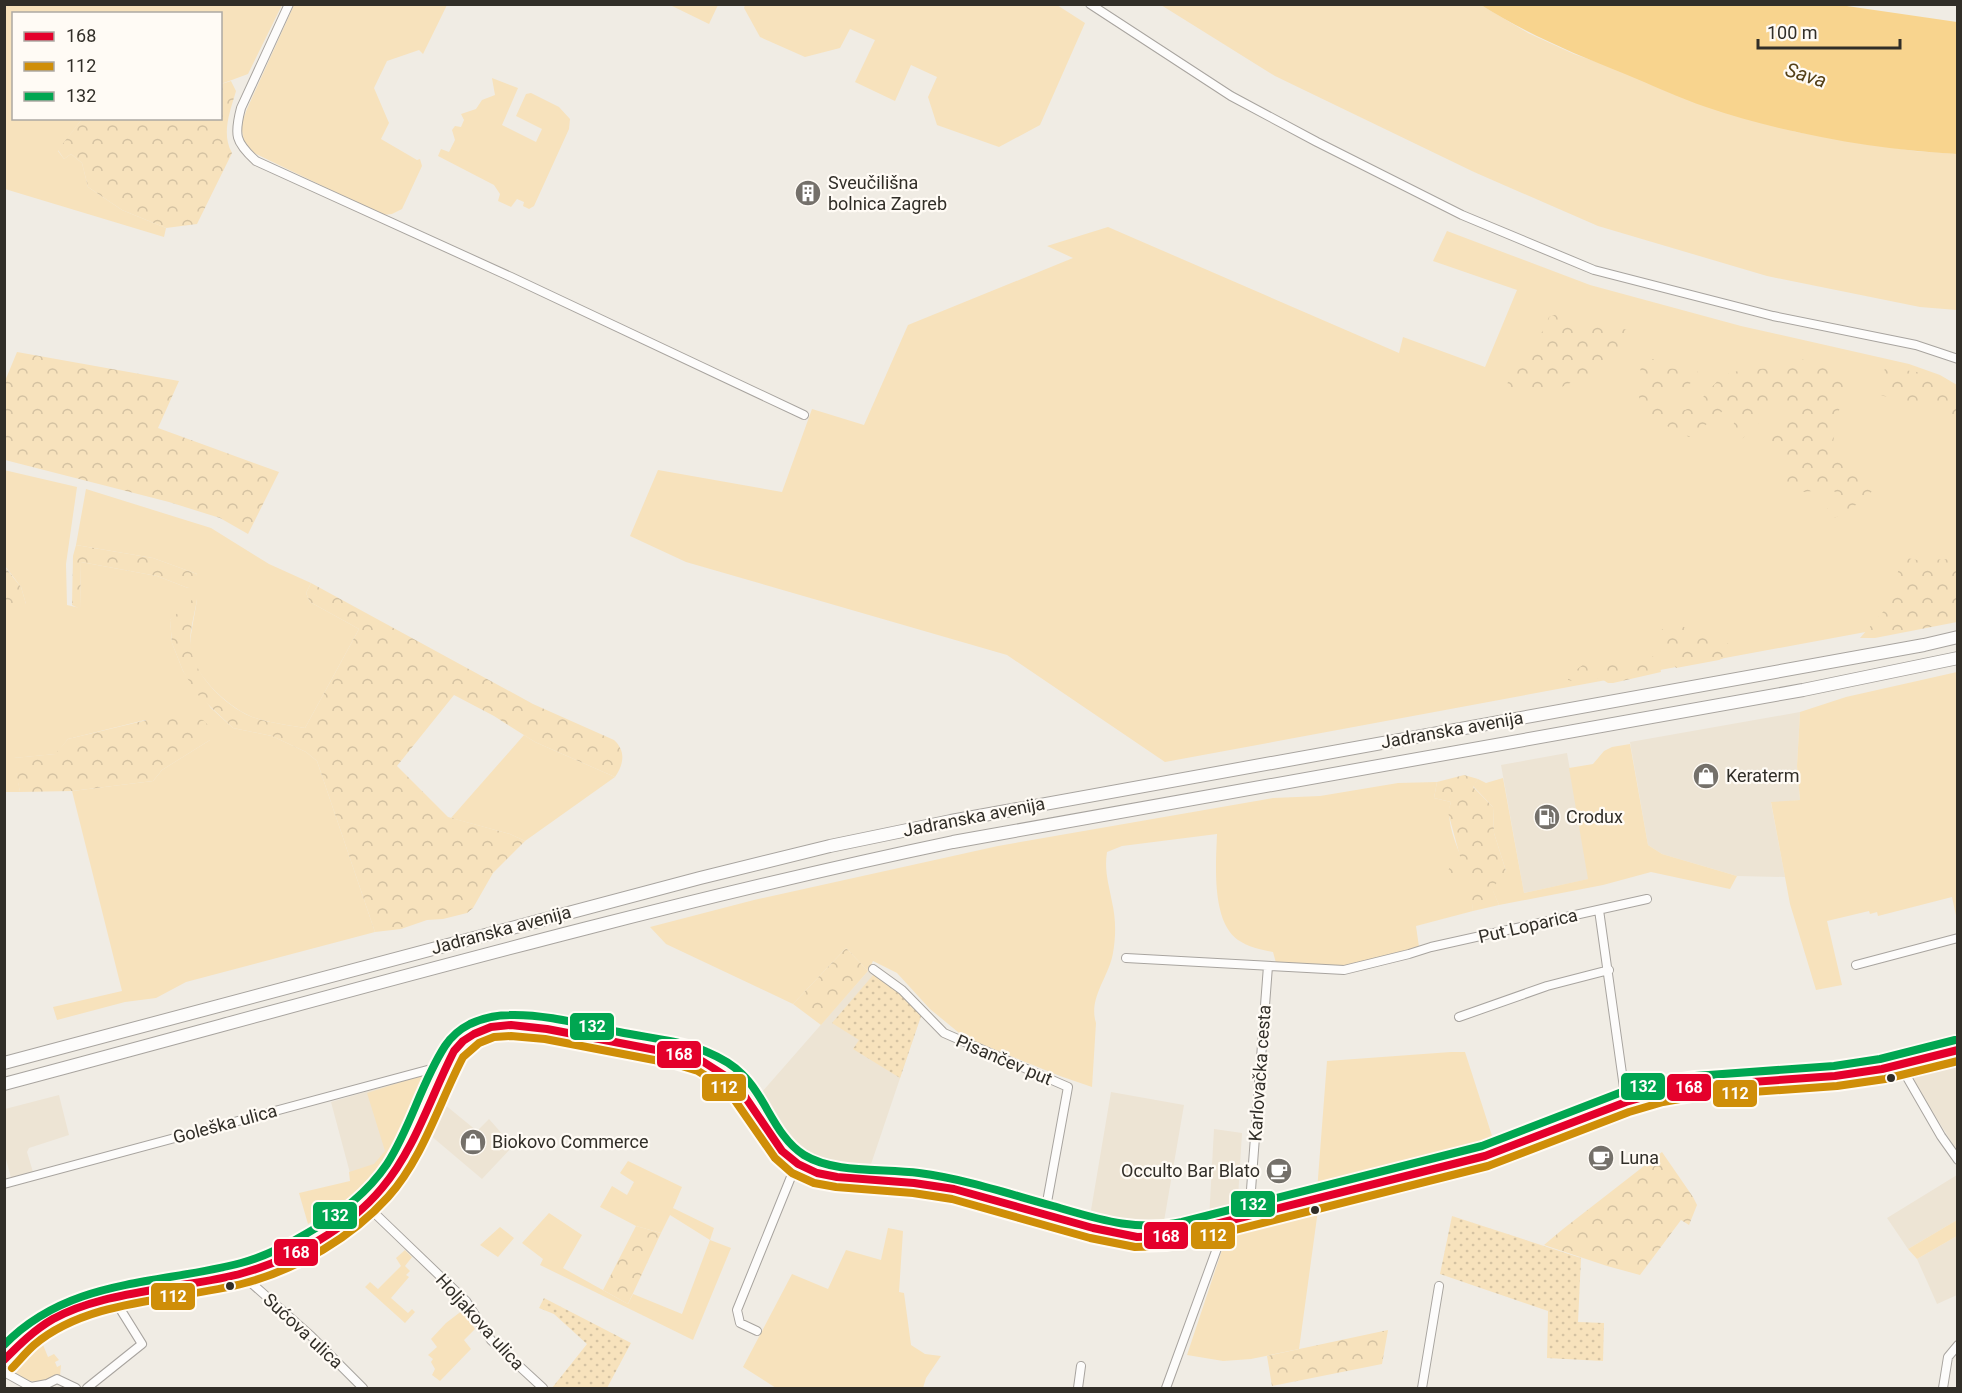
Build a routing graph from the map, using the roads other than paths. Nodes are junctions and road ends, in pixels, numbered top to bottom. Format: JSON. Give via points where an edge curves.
{"nodes":[{"id":1,"x":289,"y":4,"type":"edge"},
{"id":2,"x":1090,"y":4,"type":"edge"},
{"id":3,"x":1958,"y":359,"type":"edge"},
{"id":4,"x":804,"y":416,"type":"dead end"},
{"id":5,"x":1958,"y":637,"type":"edge"},
{"id":6,"x":1958,"y":658,"type":"edge"},
{"id":7,"x":1647,"y":899,"type":"dead end"},
{"id":8,"x":1599,"y":910,"type":"junction"},
{"id":9,"x":1958,"y":938,"type":"edge"},
{"id":10,"x":1126,"y":958,"type":"dead end"},
{"id":11,"x":1856,"y":965,"type":"dead end"},
{"id":12,"x":1268,"y":966,"type":"junction"},
{"id":13,"x":873,"y":969,"type":"dead end"},
{"id":14,"x":1609,"y":970,"type":"junction"},
{"id":15,"x":1459,"y":1017,"type":"dead end"},
{"id":16,"x":1958,"y":1050,"type":"edge"},
{"id":17,"x":4,"y":1063,"type":"edge"},
{"id":18,"x":446,"y":1065,"type":"junction"},
{"id":19,"x":1900,"y":1065,"type":"junction"},
{"id":20,"x":4,"y":1084,"type":"edge"},
{"id":21,"x":1626,"y":1102,"type":"junction"},
{"id":22,"x":1958,"y":1160,"type":"edge"},
{"id":23,"x":798,"y":1164,"type":"junction"},
{"id":24,"x":4,"y":1184,"type":"edge"},
{"id":25,"x":366,"y":1205,"type":"junction"},
{"id":26,"x":1045,"y":1213,"type":"junction"},
{"id":27,"x":1249,"y":1216,"type":"junction"},
{"id":28,"x":1227,"y":1221,"type":"junction"},
{"id":29,"x":245,"y":1272,"type":"junction"},
{"id":30,"x":1439,"y":1286,"type":"dead end"},
{"id":31,"x":114,"y":1299,"type":"junction"},
{"id":32,"x":757,"y":1331,"type":"dead end"},
{"id":33,"x":1958,"y":1345,"type":"edge"},
{"id":34,"x":4,"y":1361,"type":"edge"},
{"id":35,"x":1081,"y":1366,"type":"dead end"},
{"id":36,"x":4,"y":1372,"type":"edge"},
{"id":37,"x":76,"y":1389,"type":"edge"},
{"id":38,"x":87,"y":1389,"type":"edge"},
{"id":39,"x":363,"y":1389,"type":"edge"},
{"id":40,"x":543,"y":1389,"type":"edge"},
{"id":41,"x":1078,"y":1389,"type":"edge"},
{"id":42,"x":1166,"y":1389,"type":"edge"},
{"id":43,"x":1422,"y":1389,"type":"edge"},
{"id":44,"x":1943,"y":1389,"type":"edge"}],
"edges":[{"from":1,"to":4,"type":"street","via":[[237,123],[237,139],[256,160]]},
{"from":2,"to":3,"type":"street","via":[[1231,96],[1317,142],[1462,214],[1594,270],[1773,316],[1916,345]]},
{"from":5,"to":17,"type":"main road","name":"Jadranska avenija","via":[[830,846]]},
{"from":6,"to":20,"type":"main road","name":"Jadranska avenija","via":[[1803,690],[953,842],[830,868],[564,934]]},
{"from":7,"to":8,"type":"street"},
{"from":8,"to":12,"type":"street","name":"Put Loparica","via":[[1431,946],[1344,970]]},
{"from":8,"to":14,"type":"street","name":"Put Loparica"},
{"from":9,"to":11,"type":"street"},
{"from":10,"to":12,"type":"street"},
{"from":12,"to":27,"type":"street","name":"Karlovačka cesta"},
{"from":13,"to":26,"type":"street","name":"Pisančev put","via":[[902,990],[944,1033],[1068,1087]]},
{"from":14,"to":15,"type":"street","via":[[1547,986]]},
{"from":14,"to":21,"type":"street","name":"Put Loparica"},
{"from":16,"to":19,"type":"main road"},
{"from":18,"to":23,"type":"main road","via":[[463,1041],[474,1034],[511,1025],[693,1058],[735,1082],[778,1146]]},
{"from":18,"to":24,"type":"street","name":"Goleška ulica"},
{"from":18,"to":25,"type":"main road","via":[[396,1171]]},
{"from":19,"to":21,"type":"main road","via":[[1835,1076],[1696,1086]]},
{"from":19,"to":22,"type":"street"},
{"from":21,"to":27,"type":"main road","via":[[1485,1156]]},
{"from":23,"to":26,"type":"main road","via":[[837,1177],[954,1189]]},
{"from":23,"to":32,"type":"street","via":[[737,1310],[740,1323]]},
{"from":25,"to":29,"type":"main road","via":[[312,1242]]},
{"from":25,"to":40,"type":"street","name":"Holjakova ulica","via":[[465,1301],[491,1340]]},
{"from":26,"to":28,"type":"main road","via":[[1137,1237],[1166,1236]]},
{"from":27,"to":28,"type":"main road"},
{"from":28,"to":42,"type":"street"},
{"from":29,"to":31,"type":"main road"},
{"from":29,"to":39,"type":"street","name":"Sućova ulica","via":[[249,1281]]},
{"from":30,"to":43,"type":"street"},
{"from":31,"to":34,"type":"main road","via":[[56,1318],[33,1333]]},
{"from":31,"to":38,"type":"street","via":[[142,1344]]},
{"from":33,"to":44,"type":"street","via":[[1948,1357]]},
{"from":35,"to":41,"type":"street"},
{"from":36,"to":37,"type":"street","via":[[31,1387],[57,1379]]}]}
